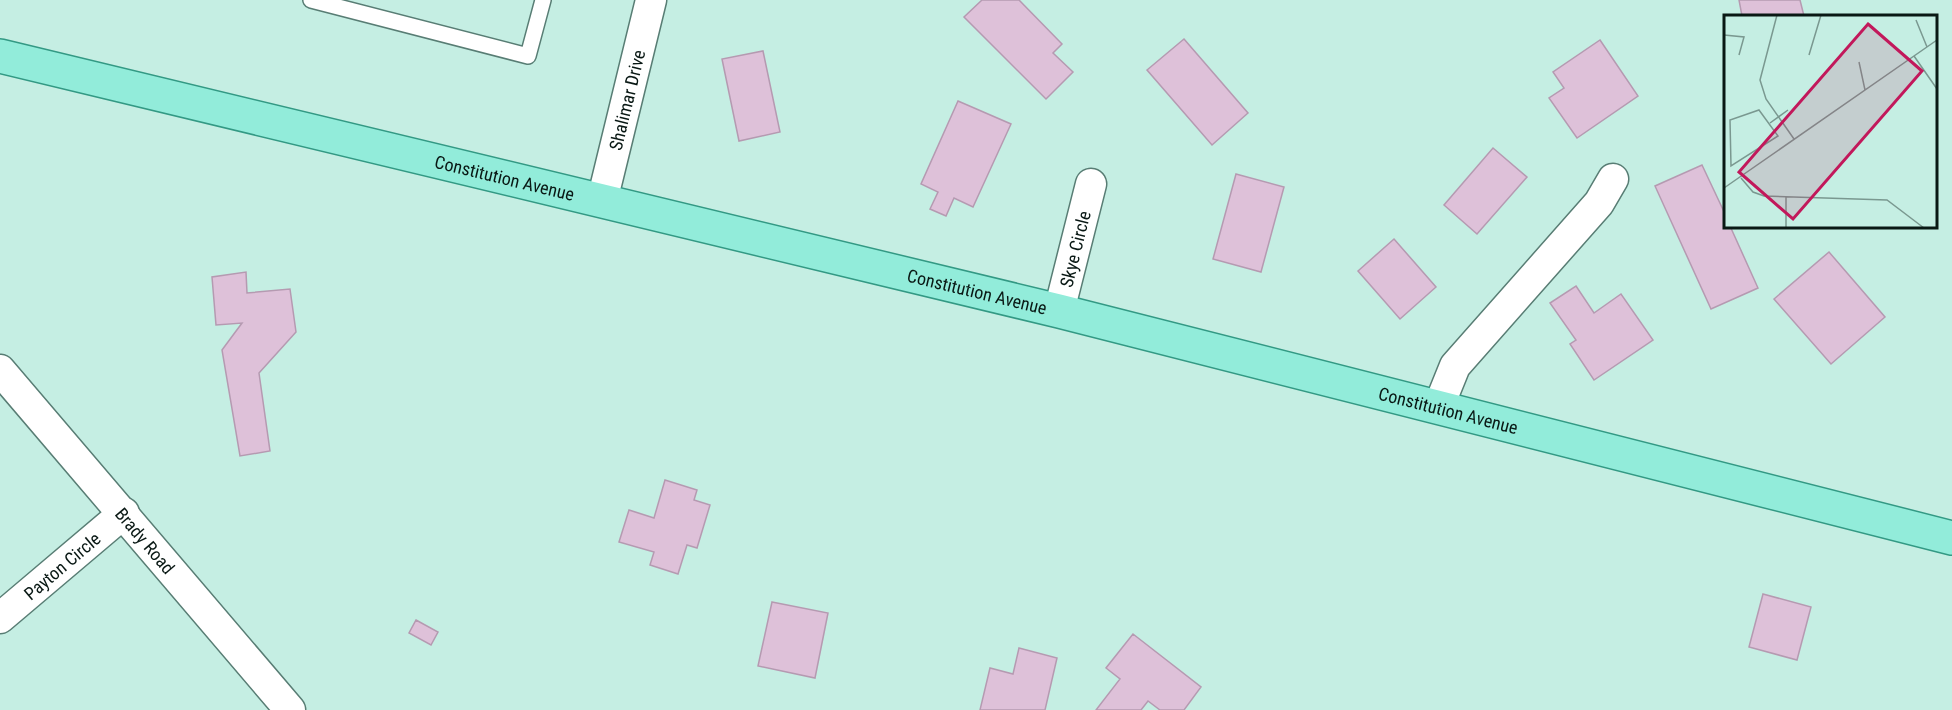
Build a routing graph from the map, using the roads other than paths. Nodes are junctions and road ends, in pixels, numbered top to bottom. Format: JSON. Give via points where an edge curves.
{"nodes":[{"id":1,"x":311,"y":0,"type":"edge"},
{"id":2,"x":543,"y":0,"type":"edge"},
{"id":3,"x":651,"y":0,"type":"edge"},
{"id":4,"x":0,"y":56,"type":"edge"},
{"id":5,"x":1613,"y":179,"type":"dead end"},
{"id":6,"x":1091,"y":184,"type":"dead end"},
{"id":7,"x":602,"y":201,"type":"junction"},
{"id":8,"x":1059,"y":311,"type":"junction"},
{"id":9,"x":0,"y":369,"type":"edge"},
{"id":10,"x":1438,"y":408,"type":"junction"},
{"id":11,"x":124,"y":513,"type":"junction"},
{"id":12,"x":1952,"y":538,"type":"edge"},
{"id":13,"x":0,"y":618,"type":"edge"},
{"id":14,"x":290,"y":710,"type":"edge"}],
"edges":[{"from":1,"to":2,"type":"lane","via":[[528,56]]},
{"from":3,"to":7,"type":"street","name":"Shalimar Drive"},
{"from":4,"to":7,"type":"main road","name":"Constitution Avenue"},
{"from":5,"to":10,"type":"street","via":[[1599,203],[1455,366]]},
{"from":6,"to":8,"type":"street","name":"Skye Circle"},
{"from":7,"to":8,"type":"main road","name":"Constitution Avenue"},
{"from":8,"to":10,"type":"main road","name":"Constitution Avenue"},
{"from":9,"to":11,"type":"street","name":"Brady Road"},
{"from":10,"to":12,"type":"main road","name":"Constitution Avenue"},
{"from":11,"to":13,"type":"street","name":"Payton Circle"},
{"from":11,"to":14,"type":"street","name":"Brady Road"}]}
